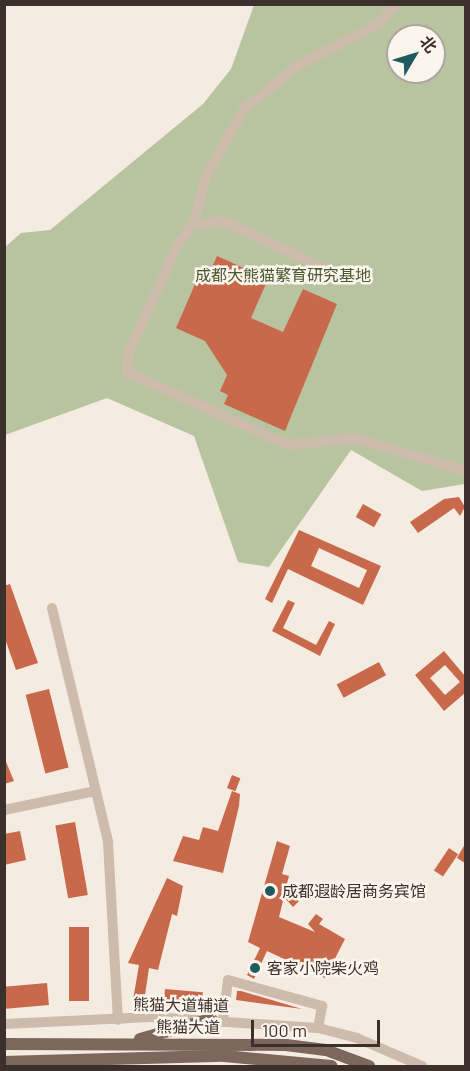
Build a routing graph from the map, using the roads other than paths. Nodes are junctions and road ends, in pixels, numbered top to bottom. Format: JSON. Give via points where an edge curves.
{"nodes":[{"id":1,"x":396,"y":4,"type":"edge"},
{"id":2,"x":193,"y":225,"type":"junction"},
{"id":3,"x":336,"y":274,"type":"dead end"},
{"id":4,"x":465,"y":471,"type":"edge"},
{"id":5,"x":52,"y":608,"type":"dead end"},
{"id":6,"x":96,"y":791,"type":"junction"},
{"id":7,"x":4,"y":810,"type":"edge"},
{"id":8,"x":118,"y":1020,"type":"junction"},
{"id":9,"x":217,"y":1020,"type":"junction"},
{"id":10,"x":4,"y":1024,"type":"edge"},
{"id":11,"x":318,"y":1028,"type":"junction"},
{"id":12,"x":126,"y":1043,"type":"junction"},
{"id":13,"x":4,"y":1044,"type":"edge"},
{"id":14,"x":4,"y":1062,"type":"edge"},
{"id":15,"x":332,"y":1066,"type":"edge"},
{"id":16,"x":369,"y":1066,"type":"edge"},
{"id":17,"x":422,"y":1066,"type":"edge"}],
"edges":[{"from":1,"to":2,"type":"street","via":[[380,23],[299,65],[244,109],[206,176]]},
{"from":2,"to":3,"type":"street","via":[[224,221]]},
{"from":2,"to":4,"type":"street","via":[[170,262],[129,352],[127,372],[288,445],[355,438]]},
{"from":5,"to":6,"type":"street"},
{"from":6,"to":7,"type":"street"},
{"from":6,"to":8,"type":"street","via":[[116,902]]},
{"from":8,"to":9,"type":"street","name":"熊猫大道辅道"},
{"from":8,"to":10,"type":"street","name":"熊猫大道辅道"},
{"from":9,"to":11,"type":"street","name":"熊猫大道辅道"},
{"from":9,"to":11,"type":"street","via":[[228,980],[322,1006]]},
{"from":9,"to":12,"type":"main road"},
{"from":11,"to":17,"type":"street","name":"熊猫大道辅道","via":[[357,1038]]},
{"from":12,"to":13,"type":"main road","name":"熊猫大道"},
{"from":12,"to":16,"type":"main road","name":"熊猫大道","via":[[286,1045],[326,1050]]},
{"from":14,"to":15,"type":"main road","name":"熊猫大道","via":[[224,1056]]}]}
